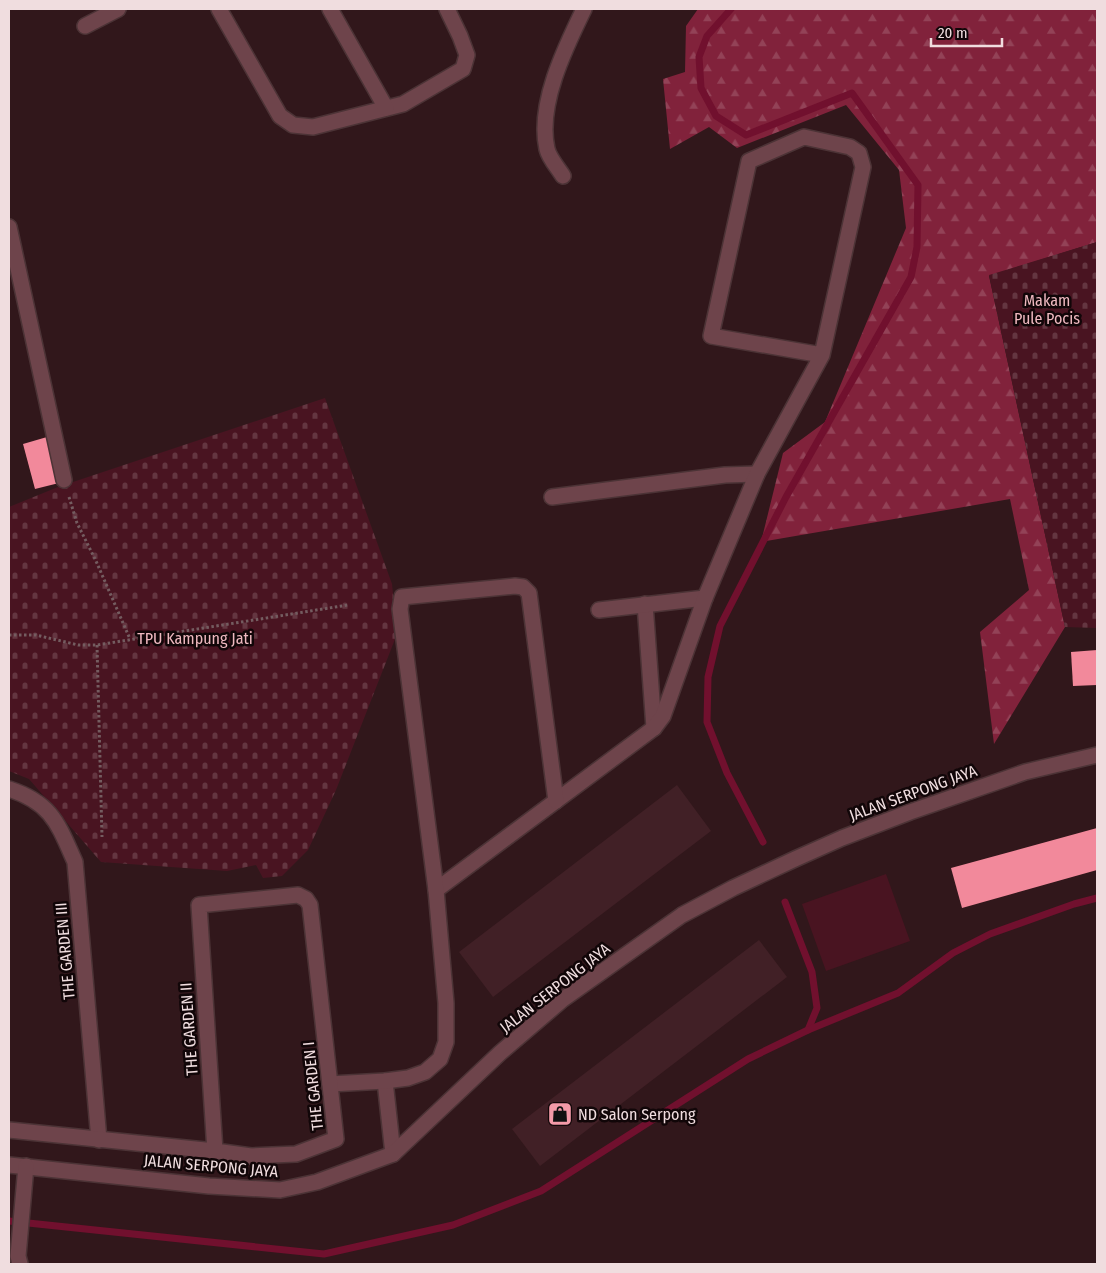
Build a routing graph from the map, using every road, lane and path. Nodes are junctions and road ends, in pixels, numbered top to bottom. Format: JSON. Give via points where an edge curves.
{"nodes":[{"id":1,"x":118,"y":9,"type":"edge"},
{"id":2,"x":219,"y":9,"type":"edge"},
{"id":3,"x":330,"y":9,"type":"edge"},
{"id":4,"x":447,"y":9,"type":"edge"},
{"id":5,"x":584,"y":9,"type":"edge"},
{"id":6,"x":85,"y":26,"type":"dead end"},
{"id":7,"x":386,"y":108,"type":"junction"},
{"id":8,"x":562,"y":176,"type":"dead end"},
{"id":9,"x":9,"y":227,"type":"edge"},
{"id":10,"x":822,"y":355,"type":"junction"},
{"id":11,"x":757,"y":474,"type":"junction"},
{"id":12,"x":64,"y":480,"type":"joint"},
{"id":13,"x":552,"y":497,"type":"dead end"},
{"id":14,"x":705,"y":598,"type":"junction"},
{"id":15,"x":645,"y":604,"type":"junction"},
{"id":16,"x":348,"y":605,"type":"dead end"},
{"id":17,"x":599,"y":610,"type":"dead end"},
{"id":18,"x":9,"y":635,"type":"edge"},
{"id":19,"x":130,"y":639,"type":"junction"},
{"id":20,"x":97,"y":645,"type":"junction"},
{"id":21,"x":654,"y":728,"type":"junction"},
{"id":22,"x":1097,"y":755,"type":"edge"},
{"id":23,"x":9,"y":789,"type":"edge"},
{"id":24,"x":556,"y":801,"type":"junction"},
{"id":25,"x":102,"y":837,"type":"dead end"},
{"id":26,"x":436,"y":890,"type":"junction"},
{"id":27,"x":199,"y":905,"type":"joint"},
{"id":28,"x":385,"y":1081,"type":"junction"},
{"id":29,"x":330,"y":1084,"type":"junction"},
{"id":30,"x":9,"y":1130,"type":"edge"},
{"id":31,"x":99,"y":1140,"type":"junction"},
{"id":32,"x":215,"y":1151,"type":"junction"},
{"id":33,"x":393,"y":1154,"type":"junction"},
{"id":34,"x":9,"y":1165,"type":"edge"},
{"id":35,"x":26,"y":1166,"type":"junction"},
{"id":36,"x":19,"y":1260,"type":"edge"}],
"edges":[{"from":1,"to":6,"type":"street"},
{"from":2,"to":7,"type":"street","via":[[280,116],[293,125],[313,127]]},
{"from":3,"to":7,"type":"street"},
{"from":4,"to":7,"type":"street","via":[[467,55],[463,69],[403,104]]},
{"from":5,"to":8,"type":"street","via":[[562,54],[545,115],[547,150]]},
{"from":9,"to":12,"type":"street"},
{"from":10,"to":10,"type":"street","via":[[863,166],[859,153],[850,147],[804,137],[749,161],[711,336]]},
{"from":10,"to":11,"type":"street"},
{"from":11,"to":13,"type":"street","via":[[725,475]]},
{"from":11,"to":14,"type":"street"},
{"from":12,"to":19,"type":"path","via":[[77,523]]},
{"from":14,"to":15,"type":"street"},
{"from":14,"to":21,"type":"street","via":[[663,716]]},
{"from":15,"to":17,"type":"street"},
{"from":15,"to":21,"type":"street"},
{"from":16,"to":19,"type":"path"},
{"from":18,"to":20,"type":"path","via":[[36,634],[78,645]]},
{"from":19,"to":20,"type":"path"},
{"from":20,"to":25,"type":"path"},
{"from":21,"to":24,"type":"street"},
{"from":22,"to":33,"type":"street","name":"JALAN SERPONG JAYA","via":[[1025,772],[901,815],[795,859],[682,915],[562,1000],[500,1053]]},
{"from":23,"to":31,"type":"street","name":"THE GARDEN III","via":[[49,812],[75,862]]},
{"from":24,"to":26,"type":"street"},
{"from":24,"to":26,"type":"street","via":[[529,593],[523,587],[515,586],[402,597],[400,610]]},
{"from":26,"to":28,"type":"street","via":[[446,1003],[446,1042],[440,1059],[425,1072]]},
{"from":27,"to":29,"type":"street","name":"THE GARDEN I","via":[[298,894],[310,904]]},
{"from":27,"to":32,"type":"street","name":"THE GARDEN II"},
{"from":28,"to":29,"type":"street"},
{"from":28,"to":33,"type":"street"},
{"from":29,"to":32,"type":"street","name":"THE GARDEN I","via":[[336,1139],[296,1154],[279,1156]]},
{"from":30,"to":31,"type":"street","name":"THE GARDEN I"},
{"from":31,"to":32,"type":"street","name":"THE GARDEN I"},
{"from":33,"to":35,"type":"street","name":"JALAN SERPONG JAYA","via":[[317,1182],[280,1190],[209,1186]]},
{"from":34,"to":35,"type":"street","name":"JALAN SERPONG JAYA"},
{"from":35,"to":36,"type":"street"}]}
